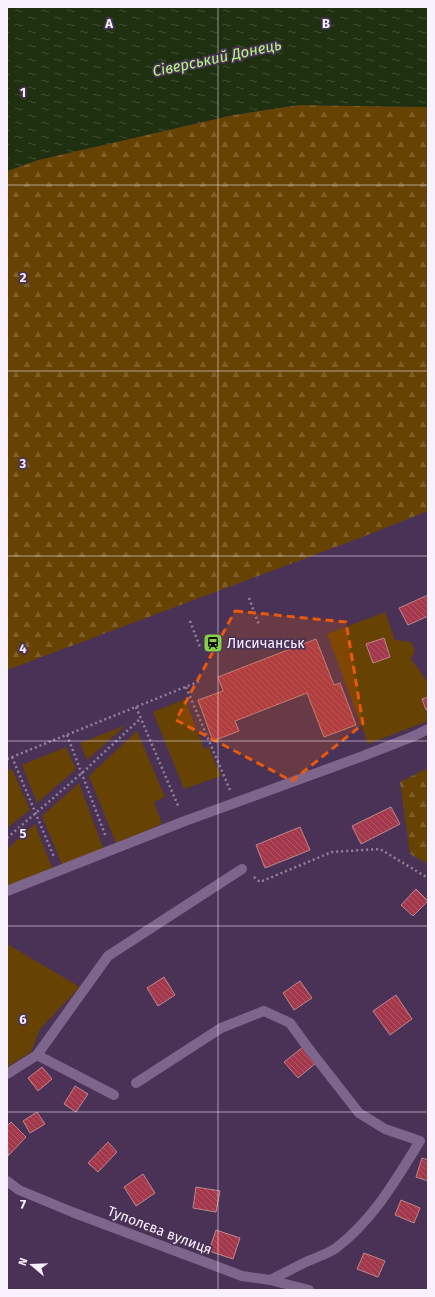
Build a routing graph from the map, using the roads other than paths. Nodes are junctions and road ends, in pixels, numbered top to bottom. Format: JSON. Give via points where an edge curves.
{"nodes":[{"id":1,"x":428,"y":729,"type":"edge"},
{"id":2,"x":242,"y":869,"type":"road end"},
{"id":3,"x":7,"y":891,"type":"edge"},
{"id":4,"x":37,"y":1056,"type":"junction"},
{"id":5,"x":7,"y":1074,"type":"edge"},
{"id":6,"x":136,"y":1083,"type":"dead end"},
{"id":7,"x":114,"y":1095,"type":"dead end"},
{"id":8,"x":424,"y":1142,"type":"edge"},
{"id":9,"x":7,"y":1181,"type":"edge"},
{"id":10,"x":270,"y":1280,"type":"junction"},
{"id":11,"x":309,"y":1290,"type":"edge"}],
"edges":[{"from":1,"to":3,"type":"street"},
{"from":2,"to":4,"type":"street","via":[[108,956]]},
{"from":4,"to":5,"type":"street"},
{"from":4,"to":7,"type":"street"},
{"from":6,"to":8,"type":"street","via":[[221,1028],[264,1011],[290,1023],[359,1113],[386,1129]]},
{"from":8,"to":10,"type":"street","via":[[378,1207],[355,1232],[334,1249]]},
{"from":9,"to":10,"type":"street","name":"Туполєва вулиця","via":[[19,1190],[172,1250],[242,1276]]},
{"from":10,"to":11,"type":"street","name":"Туполєва вулиця"}]}
